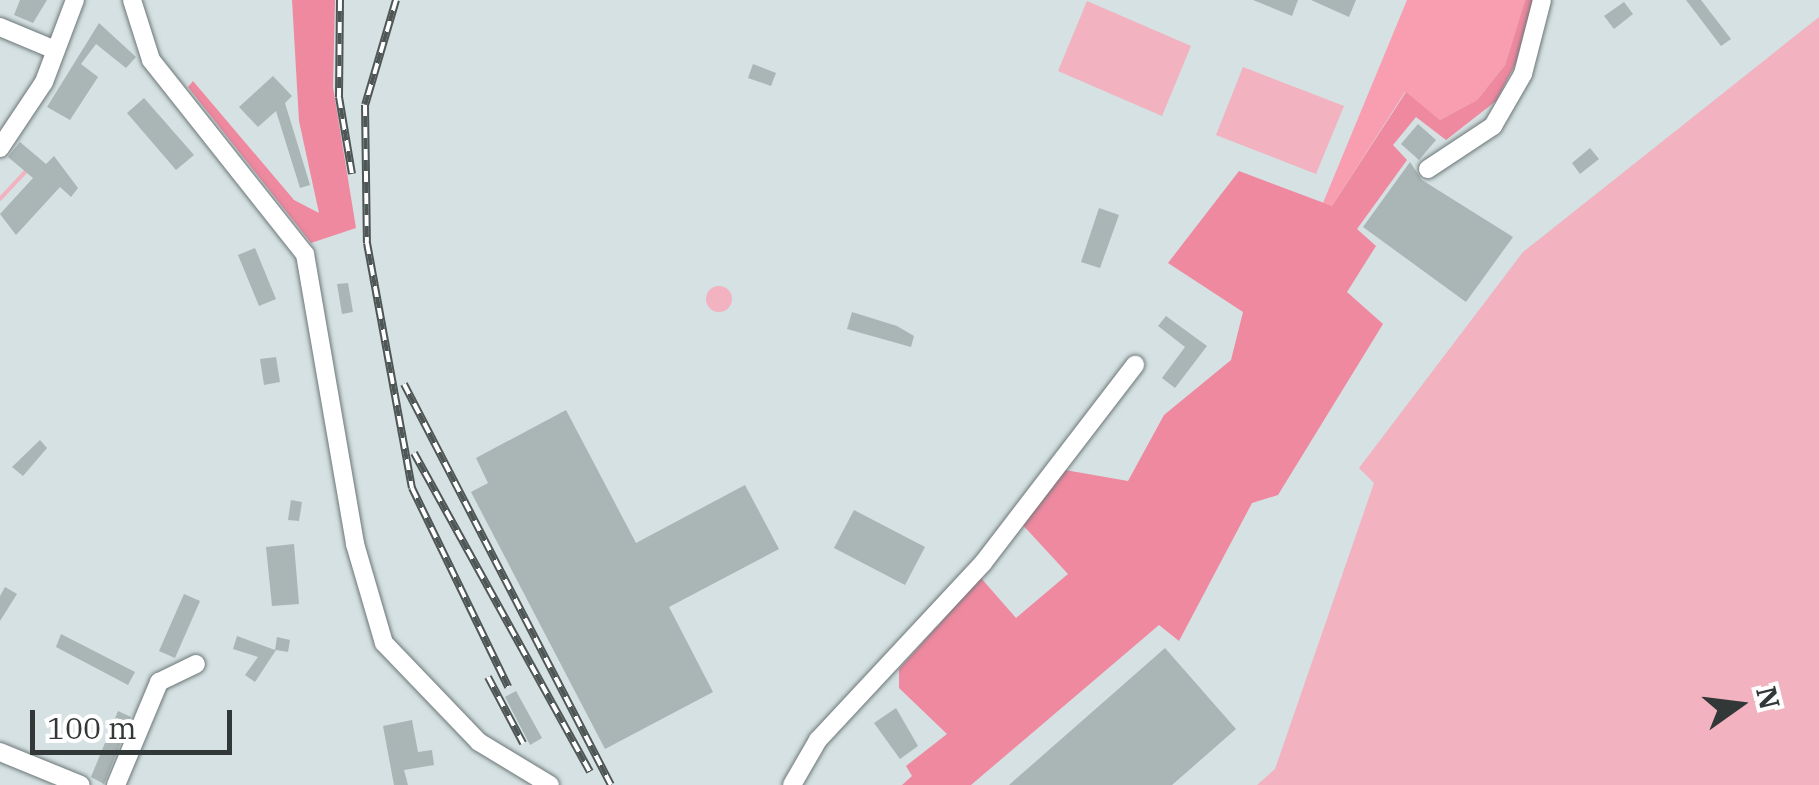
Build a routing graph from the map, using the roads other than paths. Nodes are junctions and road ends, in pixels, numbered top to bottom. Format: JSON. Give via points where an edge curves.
{"nodes":[{"id":1,"x":75,"y":0,"type":"edge"},
{"id":2,"x":132,"y":0,"type":"edge"},
{"id":3,"x":1542,"y":0,"type":"edge"},
{"id":4,"x":0,"y":27,"type":"edge"},
{"id":5,"x":55,"y":50,"type":"junction"},
{"id":6,"x":0,"y":148,"type":"edge"},
{"id":7,"x":1428,"y":169,"type":"dead end"},
{"id":8,"x":1135,"y":365,"type":"dead end"},
{"id":9,"x":196,"y":664,"type":"dead end"},
{"id":10,"x":0,"y":752,"type":"edge"},
{"id":11,"x":82,"y":785,"type":"edge"},
{"id":12,"x":116,"y":785,"type":"edge"},
{"id":13,"x":550,"y":785,"type":"edge"},
{"id":14,"x":792,"y":785,"type":"edge"}],
"edges":[{"from":1,"to":5,"type":"street"},
{"from":2,"to":13,"type":"street","via":[[151,60],[305,254],[356,544],[384,643],[479,742]]},
{"from":3,"to":7,"type":"street","via":[[1523,74],[1492,126]]},
{"from":4,"to":5,"type":"street"},
{"from":5,"to":6,"type":"street"},
{"from":8,"to":14,"type":"street","via":[[984,564],[818,740]]},
{"from":9,"to":12,"type":"street","via":[[159,682]]},
{"from":10,"to":11,"type":"street"}]}
